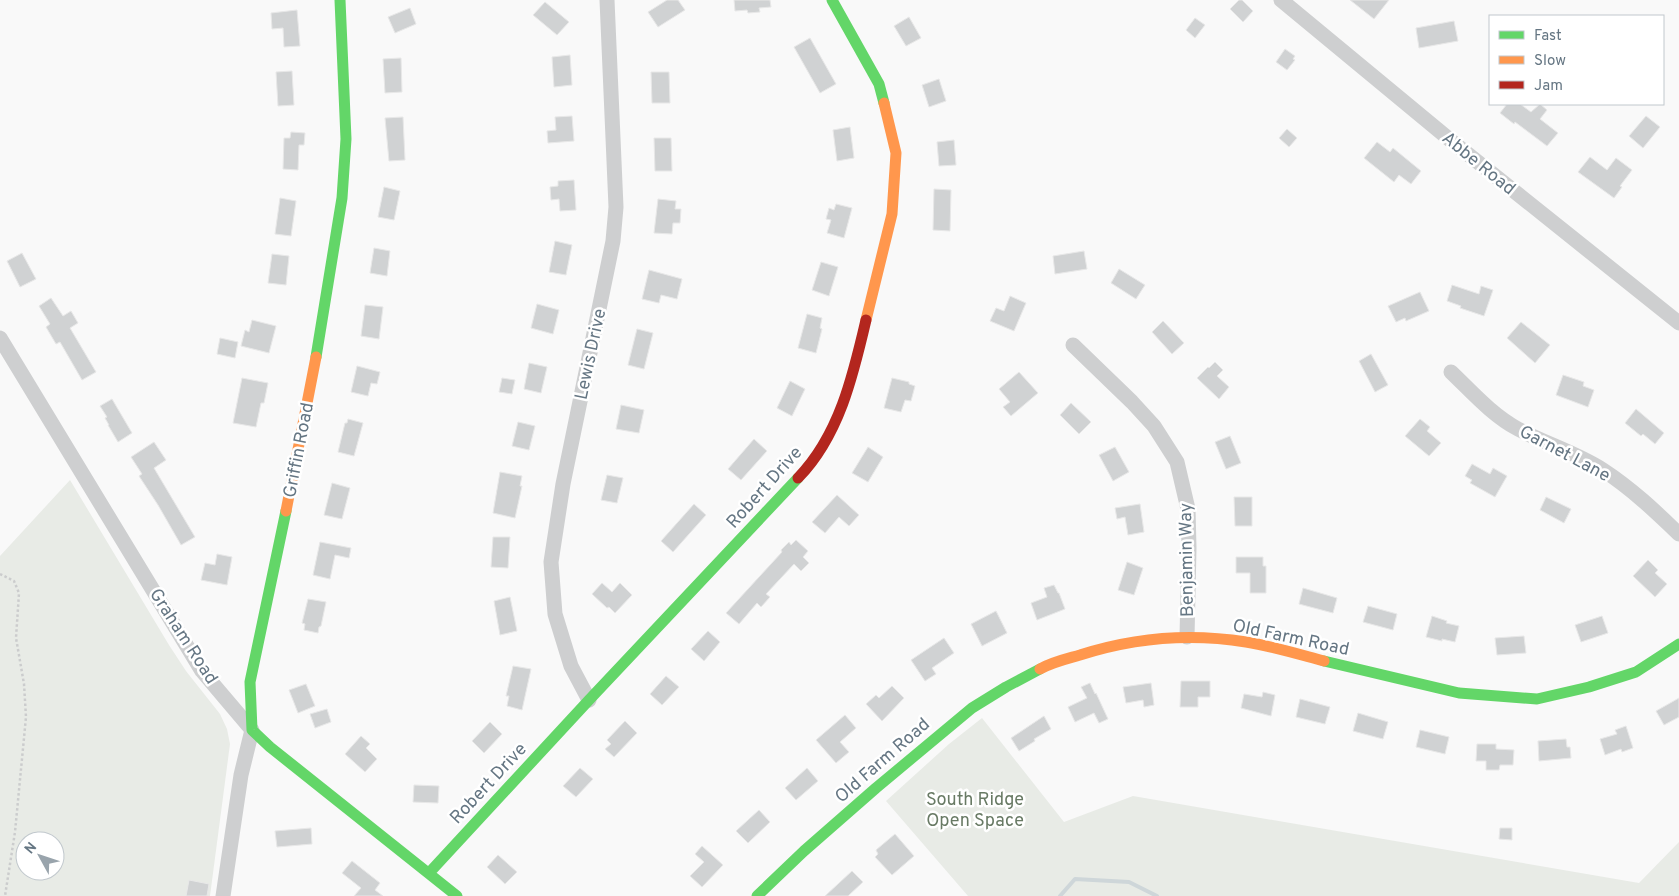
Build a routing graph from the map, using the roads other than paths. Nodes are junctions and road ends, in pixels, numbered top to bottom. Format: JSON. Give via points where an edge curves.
{"nodes":[{"id":1,"x":340,"y":0,"type":"edge"},
{"id":2,"x":607,"y":0,"type":"edge"},
{"id":3,"x":832,"y":0,"type":"edge"},
{"id":4,"x":1281,"y":0,"type":"edge"},
{"id":5,"x":1679,"y":323,"type":"edge"},
{"id":6,"x":0,"y":338,"type":"edge"},
{"id":7,"x":1073,"y":345,"type":"dead end"},
{"id":8,"x":1451,"y":372,"type":"dead end"},
{"id":9,"x":1679,"y":534,"type":"edge"},
{"id":10,"x":1187,"y":637,"type":"junction"},
{"id":11,"x":1679,"y":644,"type":"edge"},
{"id":12,"x":589,"y":700,"type":"junction"},
{"id":13,"x":252,"y":730,"type":"junction"},
{"id":14,"x":429,"y":873,"type":"junction"},
{"id":15,"x":223,"y":896,"type":"edge"},
{"id":16,"x":457,"y":896,"type":"edge"},
{"id":17,"x":757,"y":896,"type":"edge"}],
"edges":[{"from":1,"to":13,"type":"street","name":"Griffin Road","via":[[346,140],[342,198],[300,445],[250,682]]},
{"from":2,"to":12,"type":"street","name":"Lewis Drive","via":[[616,207],[613,241],[563,484],[551,562],[555,614],[571,666]]},
{"from":3,"to":12,"type":"street","name":"Robert Drive","via":[[880,84],[896,153],[892,214],[854,371],[837,419],[812,463]]},
{"from":4,"to":5,"type":"street","name":"Abbe Road"},
{"from":6,"to":13,"type":"street","name":"Graham Road","via":[[202,670]]},
{"from":7,"to":10,"type":"street","name":"Benjamin Way","via":[[1154,426],[1177,462],[1188,509]]},
{"from":8,"to":9,"type":"street","name":"Garnet Lane","via":[[1482,403],[1517,428],[1602,470],[1637,494]]},
{"from":10,"to":11,"type":"street","name":"Old Farm Road","via":[[1246,642],[1459,693],[1537,699],[1636,672]]},
{"from":10,"to":17,"type":"street","name":"Old Farm Road","via":[[1130,642],[1095,650],[1049,664],[1006,687],[949,726]]},
{"from":12,"to":14,"type":"street","name":"Robert Drive"},
{"from":13,"to":14,"type":"street","name":"Graham Road"},
{"from":13,"to":15,"type":"street","name":"Griffin Road","via":[[241,775]]},
{"from":14,"to":16,"type":"street","name":"Graham Road"}]}
